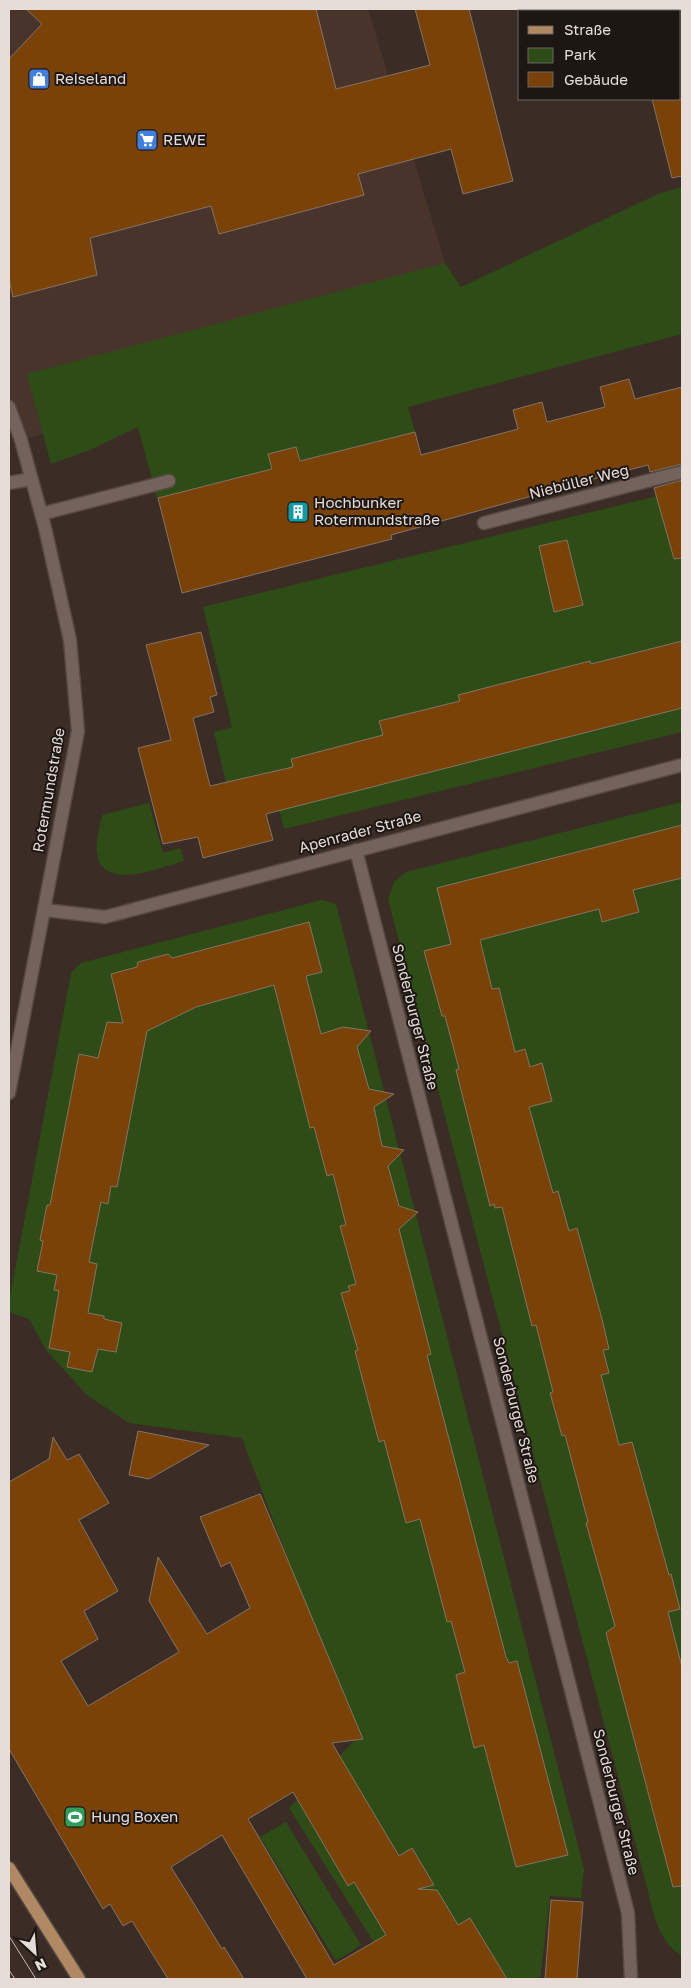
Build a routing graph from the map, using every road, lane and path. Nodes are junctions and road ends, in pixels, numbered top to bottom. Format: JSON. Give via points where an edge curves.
{"nodes":[{"id":1,"x":9,"y":407,"type":"edge"},
{"id":2,"x":682,"y":472,"type":"edge"},
{"id":3,"x":31,"y":479,"type":"junction"},
{"id":4,"x":169,"y":482,"type":"dead end"},
{"id":5,"x":9,"y":483,"type":"edge"},
{"id":6,"x":41,"y":514,"type":"junction"},
{"id":7,"x":484,"y":523,"type":"dead end"},
{"id":8,"x":682,"y":765,"type":"edge"},
{"id":9,"x":356,"y":850,"type":"junction"},
{"id":10,"x":45,"y":910,"type":"junction"},
{"id":11,"x":9,"y":1093,"type":"edge"},
{"id":12,"x":9,"y":1868,"type":"edge"},
{"id":13,"x":79,"y":1979,"type":"edge"},
{"id":14,"x":631,"y":1979,"type":"edge"}],
"edges":[{"from":1,"to":3,"type":"street","name":"Rotermundstraße"},
{"from":2,"to":7,"type":"street","name":"Niebüller Weg"},
{"from":3,"to":5,"type":"street"},
{"from":3,"to":6,"type":"street","name":"Rotermundstraße"},
{"from":4,"to":6,"type":"street"},
{"from":6,"to":10,"type":"street","name":"Rotermundstraße","via":[[70,640],[78,731]]},
{"from":8,"to":9,"type":"street","name":"Apenrader Straße"},
{"from":9,"to":10,"type":"street","name":"Apenrader Straße","via":[[105,917]]},
{"from":9,"to":14,"type":"street","name":"Sonderburger Straße","via":[[628,1913]]},
{"from":10,"to":11,"type":"street","name":"Rotermundstraße"},
{"from":12,"to":13,"type":"main road"}]}
